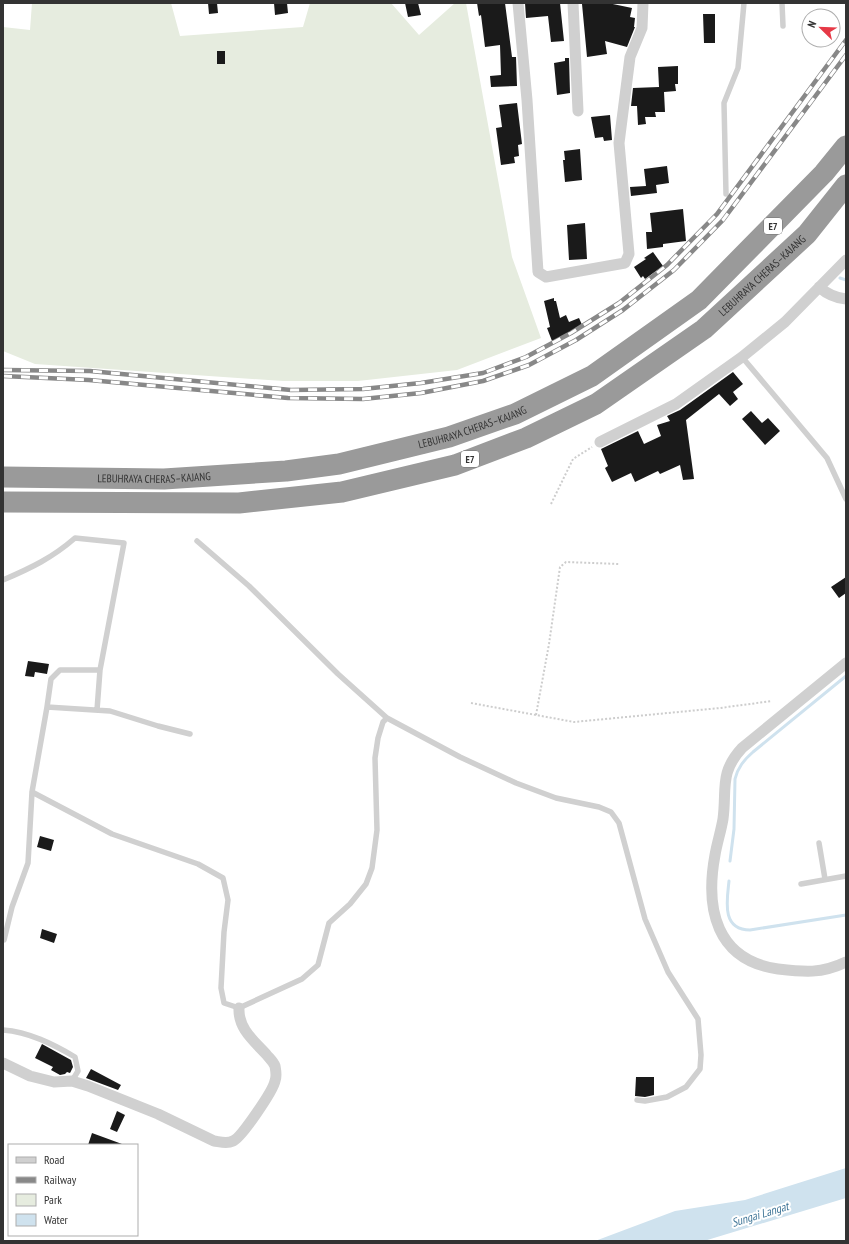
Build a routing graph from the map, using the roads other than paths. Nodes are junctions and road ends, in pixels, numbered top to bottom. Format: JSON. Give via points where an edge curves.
{"nodes":[{"id":1,"x":518,"y":3,"type":"edge"},
{"id":2,"x":573,"y":3,"type":"edge"},
{"id":3,"x":643,"y":3,"type":"edge"},
{"id":4,"x":744,"y":3,"type":"edge"},
{"id":5,"x":782,"y":3,"type":"edge"},
{"id":6,"x":783,"y":26,"type":"dead end"},
{"id":7,"x":578,"y":111,"type":"dead end"},
{"id":8,"x":846,"y":130,"type":"edge"},
{"id":9,"x":846,"y":146,"type":"edge"},
{"id":10,"x":824,"y":173,"type":"junction"},
{"id":11,"x":846,"y":185,"type":"edge"},
{"id":12,"x":726,"y":194,"type":"dead end"},
{"id":13,"x":846,"y":260,"type":"edge"},
{"id":14,"x":819,"y":287,"type":"junction"},
{"id":15,"x":846,"y":299,"type":"edge"},
{"id":16,"x":742,"y":357,"type":"junction"},
{"id":17,"x":600,"y":442,"type":"road end"},
{"id":18,"x":3,"y":477,"type":"edge"},
{"id":19,"x":846,"y":499,"type":"edge"},
{"id":20,"x":3,"y":502,"type":"edge"},
{"id":21,"x":197,"y":541,"type":"dead end"},
{"id":22,"x":3,"y":580,"type":"edge"},
{"id":23,"x":846,"y":663,"type":"edge"},
{"id":24,"x":100,"y":670,"type":"junction"},
{"id":25,"x":47,"y":707,"type":"junction"},
{"id":26,"x":97,"y":710,"type":"junction"},
{"id":27,"x":387,"y":718,"type":"junction"},
{"id":28,"x":190,"y":734,"type":"dead end"},
{"id":29,"x":32,"y":792,"type":"junction"},
{"id":30,"x":820,"y":843,"type":"dead end"},
{"id":31,"x":846,"y":876,"type":"edge"},
{"id":32,"x":825,"y":879,"type":"junction"},
{"id":33,"x":801,"y":884,"type":"dead end"},
{"id":34,"x":3,"y":942,"type":"edge"},
{"id":35,"x":846,"y":962,"type":"edge"},
{"id":36,"x":239,"y":1008,"type":"junction"},
{"id":37,"x":3,"y":1030,"type":"edge"},
{"id":38,"x":3,"y":1063,"type":"edge"},
{"id":39,"x":72,"y":1081,"type":"junction"},
{"id":40,"x":637,"y":1100,"type":"dead end"}],
"edges":[{"from":1,"to":3,"type":"street","via":[[538,272],[546,277],[626,263],[629,254],[619,143],[630,57],[642,28]]},
{"from":2,"to":7,"type":"street"},
{"from":4,"to":12,"type":"lane","via":[[738,68],[724,103]]},
{"from":5,"to":6,"type":"lane"},
{"from":8,"to":10,"type":"highway"},
{"from":9,"to":10,"type":"highway","name":"LEBUHRAYA CHERAS–KAJANG","number":"E7"},
{"from":10,"to":18,"type":"highway","name":"LEBUHRAYA CHERAS–KAJANG","number":"E7","via":[[699,300],[592,376],[515,414],[449,437],[339,464],[286,471],[164,479]]},
{"from":11,"to":20,"type":"highway","name":"LEBUHRAYA CHERAS–KAJANG","number":"E7","via":[[807,234],[704,329],[596,404],[526,438],[455,465],[342,492],[239,503]]},
{"from":13,"to":14,"type":"street"},
{"from":14,"to":15,"type":"street","via":[[837,298]]},
{"from":14,"to":16,"type":"street","via":[[785,322]]},
{"from":16,"to":17,"type":"street","via":[[676,404]]},
{"from":16,"to":19,"type":"lane","via":[[827,458]]},
{"from":21,"to":27,"type":"lane","via":[[249,586],[338,674]]},
{"from":22,"to":24,"type":"lane","via":[[59,552],[75,538],[124,543]]},
{"from":23,"to":35,"type":"street","via":[[742,748],[731,762],[724,782],[723,816],[712,887],[714,913],[718,924],[730,945],[746,959],[767,967],[803,972],[824,970]]},
{"from":24,"to":25,"type":"lane","via":[[60,670],[51,679]]},
{"from":24,"to":26,"type":"lane"},
{"from":25,"to":26,"type":"lane"},
{"from":25,"to":29,"type":"lane"},
{"from":26,"to":28,"type":"lane","via":[[110,711]]},
{"from":27,"to":36,"type":"lane","via":[[383,722],[378,738],[375,758],[377,830],[372,868],[366,884],[350,904],[329,923],[318,965],[302,979]]},
{"from":27,"to":40,"type":"lane","via":[[516,783],[556,798],[611,812],[619,823],[645,919],[668,972],[698,1019],[701,1055],[700,1069],[686,1087],[667,1097]]},
{"from":29,"to":34,"type":"lane","via":[[28,863]]},
{"from":29,"to":36,"type":"lane","via":[[112,834],[198,864],[223,878],[228,900],[221,988],[224,1003]]},
{"from":30,"to":32,"type":"lane"},
{"from":31,"to":32,"type":"lane"},
{"from":32,"to":33,"type":"lane"},
{"from":36,"to":39,"type":"street","via":[[238,1016],[246,1033],[274,1064],[277,1073],[272,1090],[234,1141],[214,1141],[158,1114]]},
{"from":37,"to":39,"type":"lane","via":[[24,1033],[43,1040],[75,1057],[78,1071]]},
{"from":38,"to":39,"type":"street","via":[[30,1076],[54,1082]]}]}
